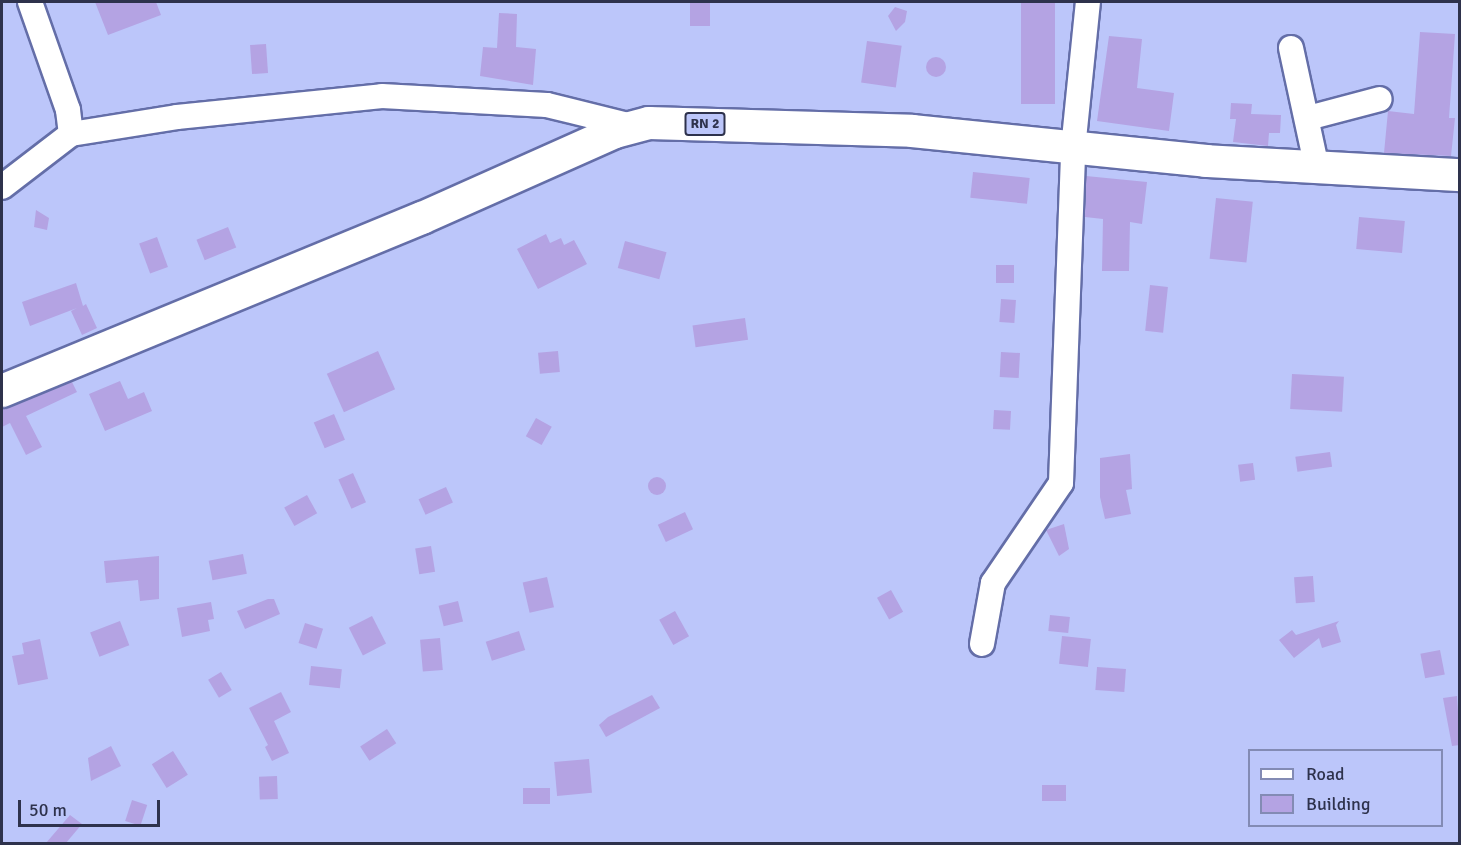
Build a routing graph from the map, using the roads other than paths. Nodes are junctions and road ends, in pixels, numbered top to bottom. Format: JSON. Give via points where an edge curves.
{"nodes":[{"id":1,"x":30,"y":2,"type":"edge"},
{"id":2,"x":1088,"y":2,"type":"edge"},
{"id":3,"x":1291,"y":48,"type":"dead end"},
{"id":4,"x":1380,"y":99,"type":"dead end"},
{"id":5,"x":1308,"y":118,"type":"junction"},
{"id":6,"x":632,"y":126,"type":"junction"},
{"id":7,"x":71,"y":134,"type":"junction"},
{"id":8,"x":1073,"y":150,"type":"junction"},
{"id":9,"x":1317,"y":168,"type":"junction"},
{"id":10,"x":1460,"y":175,"type":"edge"},
{"id":11,"x":2,"y":188,"type":"edge"},
{"id":12,"x":2,"y":391,"type":"edge"},
{"id":13,"x":982,"y":644,"type":"dead end"}],
"edges":[{"from":1,"to":7,"type":"street","via":[[68,110]]},
{"from":2,"to":8,"type":"street"},
{"from":3,"to":5,"type":"street"},
{"from":4,"to":5,"type":"street"},
{"from":5,"to":9,"type":"street"},
{"from":6,"to":7,"type":"street","via":[[547,105],[382,96],[177,117]]},
{"from":6,"to":8,"type":"main road","number":"RN 2","via":[[649,123],[912,131]]},
{"from":6,"to":12,"type":"main road","number":"RN 2","via":[[422,219]]},
{"from":7,"to":11,"type":"street"},
{"from":8,"to":9,"type":"main road","number":"RN 2"},
{"from":8,"to":13,"type":"street","via":[[1061,483],[993,583]]},
{"from":9,"to":10,"type":"main road","number":"RN 2"}]}
